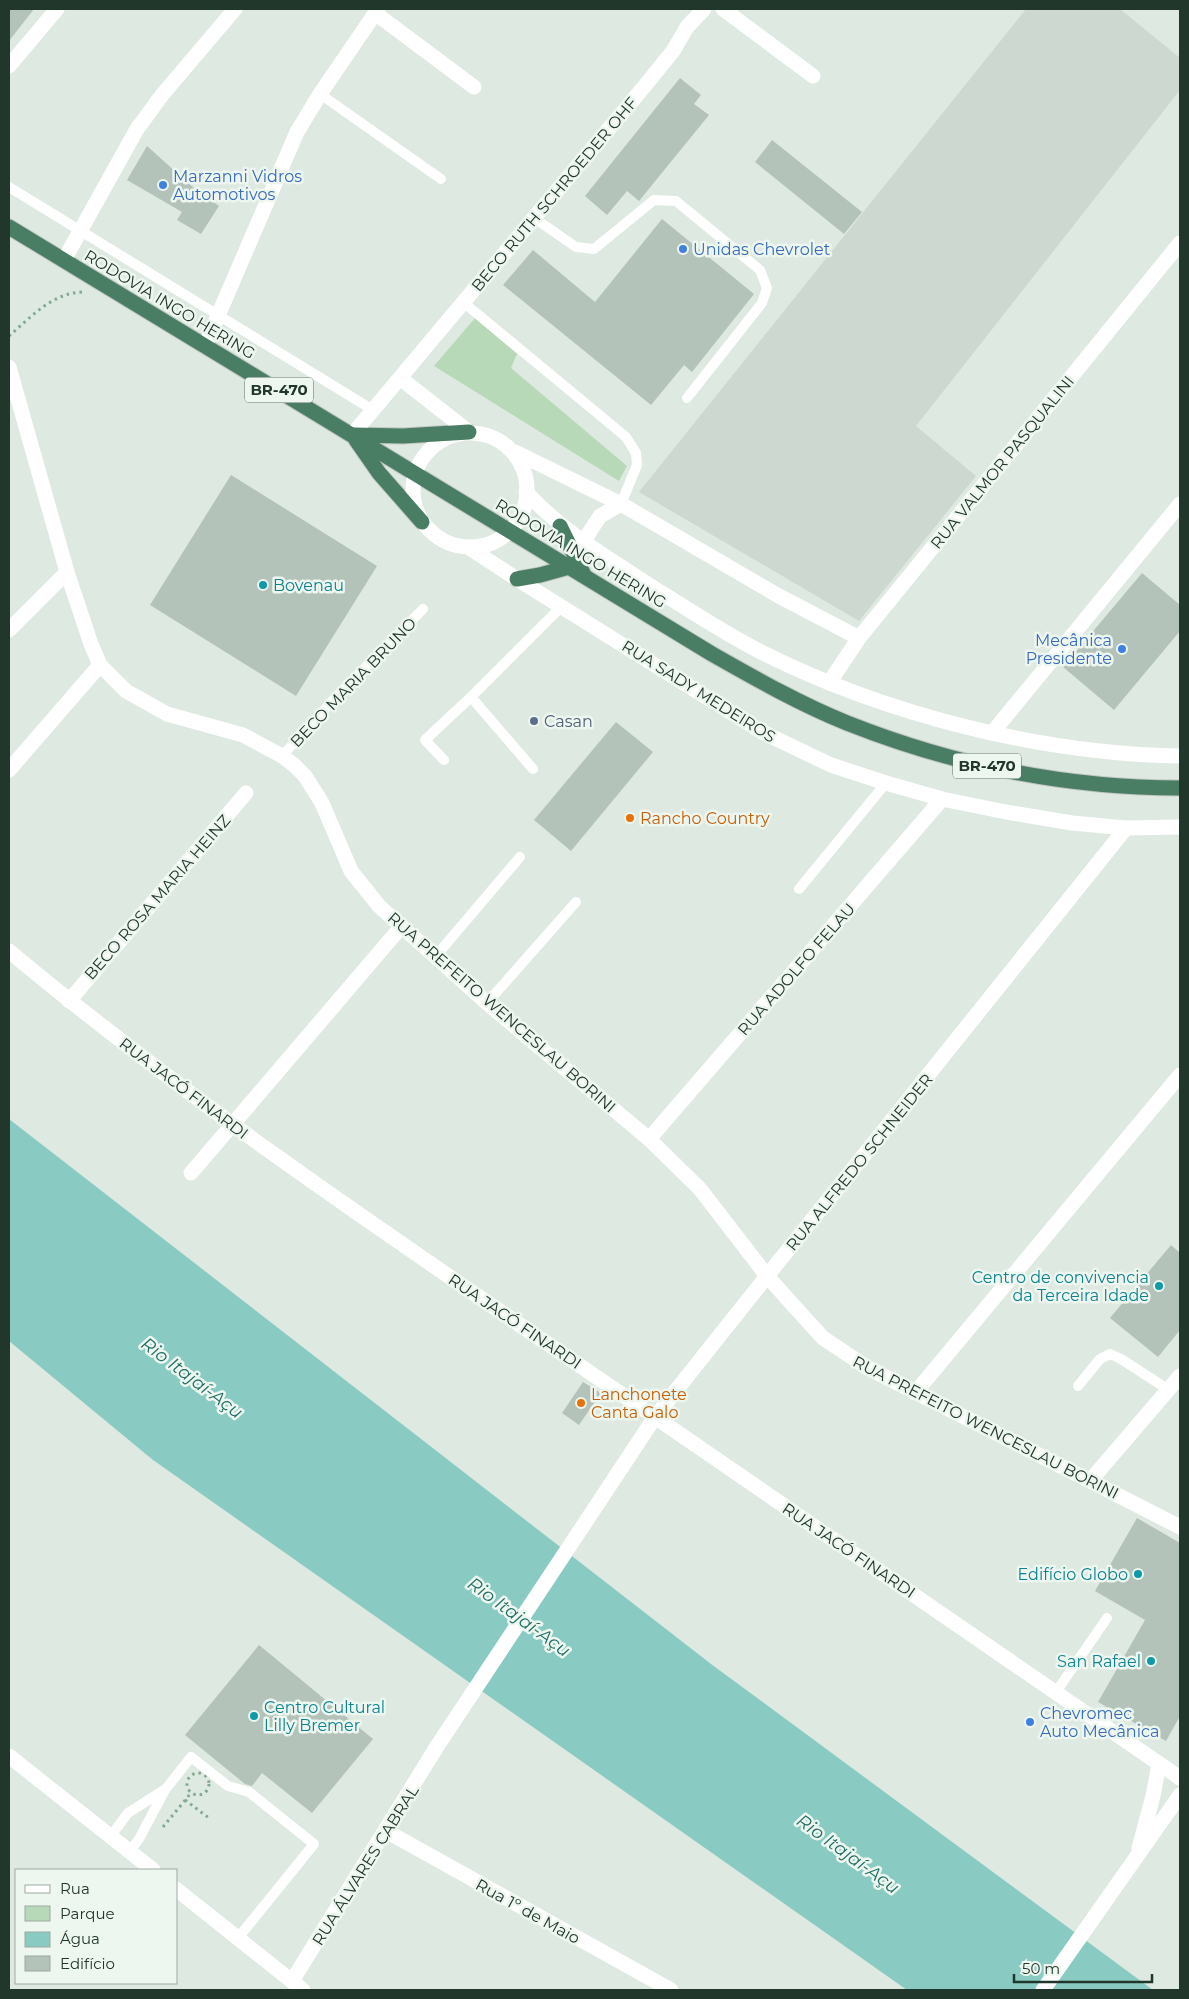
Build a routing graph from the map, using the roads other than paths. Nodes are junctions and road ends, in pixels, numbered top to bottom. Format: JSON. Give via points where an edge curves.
{"nodes":[{"id":1,"x":57,"y":9,"type":"edge"},
{"id":2,"x":235,"y":9,"type":"edge"},
{"id":3,"x":704,"y":9,"type":"edge"},
{"id":4,"x":723,"y":9,"type":"edge"},
{"id":5,"x":376,"y":11,"type":"edge"},
{"id":6,"x":9,"y":66,"type":"edge"},
{"id":7,"x":813,"y":76,"type":"dead end"},
{"id":8,"x":474,"y":88,"type":"dead end"},
{"id":9,"x":320,"y":94,"type":"junction"},
{"id":10,"x":441,"y":179,"type":"dead end"},
{"id":11,"x":9,"y":187,"type":"edge"},
{"id":12,"x":534,"y":218,"type":"junction"},
{"id":13,"x":9,"y":227,"type":"edge"},
{"id":14,"x":80,"y":231,"type":"junction"},
{"id":15,"x":1180,"y":243,"type":"edge"},
{"id":16,"x":64,"y":260,"type":"junction"},
{"id":17,"x":463,"y":302,"type":"junction"},
{"id":18,"x":218,"y":315,"type":"junction"},
{"id":19,"x":205,"y":346,"type":"junction"},
{"id":20,"x":9,"y":367,"type":"edge"},
{"id":21,"x":400,"y":378,"type":"junction"},
{"id":22,"x":687,"y":398,"type":"dead end"},
{"id":23,"x":373,"y":410,"type":"junction"},
{"id":24,"x":469,"y":432,"type":"junction"},
{"id":25,"x":352,"y":435,"type":"junction"},
{"id":26,"x":515,"y":452,"type":"junction"},
{"id":27,"x":415,"y":473,"type":"junction"},
{"id":28,"x":526,"y":492,"type":"junction"},
{"id":29,"x":621,"y":504,"type":"junction"},
{"id":30,"x":1180,"y":504,"type":"edge"},
{"id":31,"x":422,"y":522,"type":"junction"},
{"id":32,"x":560,"y":526,"type":"junction"},
{"id":33,"x":512,"y":532,"type":"junction"},
{"id":34,"x":584,"y":542,"type":"junction"},
{"id":35,"x":470,"y":549,"type":"junction"},
{"id":36,"x":572,"y":561,"type":"junction"},
{"id":37,"x":67,"y":572,"type":"junction"},
{"id":38,"x":517,"y":579,"type":"junction"},
{"id":39,"x":562,"y":606,"type":"junction"},
{"id":40,"x":423,"y":609,"type":"dead end"},
{"id":41,"x":9,"y":630,"type":"edge"},
{"id":42,"x":859,"y":638,"type":"junction"},
{"id":43,"x":100,"y":665,"type":"junction"},
{"id":44,"x":829,"y":683,"type":"junction"},
{"id":45,"x":471,"y":697,"type":"junction"},
{"id":46,"x":992,"y":733,"type":"junction"},
{"id":47,"x":282,"y":756,"type":"junction"},
{"id":48,"x":1180,"y":756,"type":"edge"},
{"id":49,"x":444,"y":760,"type":"dead end"},
{"id":50,"x":532,"y":769,"type":"dead end"},
{"id":51,"x":9,"y":770,"type":"edge"},
{"id":52,"x":886,"y":783,"type":"junction"},
{"id":53,"x":1180,"y":788,"type":"edge"},
{"id":54,"x":246,"y":793,"type":"dead end"},
{"id":55,"x":942,"y":799,"type":"junction"},
{"id":56,"x":1180,"y":827,"type":"edge"},
{"id":57,"x":1126,"y":828,"type":"junction"},
{"id":58,"x":520,"y":857,"type":"dead end"},
{"id":59,"x":799,"y":889,"type":"dead end"},
{"id":60,"x":576,"y":902,"type":"dead end"},
{"id":61,"x":401,"y":927,"type":"junction"},
{"id":62,"x":9,"y":951,"type":"edge"},
{"id":63,"x":434,"y":957,"type":"junction"},
{"id":64,"x":68,"y":1001,"type":"junction"},
{"id":65,"x":487,"y":1003,"type":"junction"},
{"id":66,"x":1180,"y":1074,"type":"edge"},
{"id":67,"x":232,"y":1124,"type":"junction"},
{"id":68,"x":649,"y":1139,"type":"junction"},
{"id":69,"x":191,"y":1173,"type":"dead end"},
{"id":70,"x":767,"y":1276,"type":"junction"},
{"id":71,"x":1180,"y":1376,"type":"edge"},
{"id":72,"x":1078,"y":1386,"type":"dead end"},
{"id":73,"x":1169,"y":1390,"type":"junction"},
{"id":74,"x":915,"y":1393,"type":"junction"},
{"id":75,"x":655,"y":1417,"type":"junction"},
{"id":76,"x":1090,"y":1481,"type":"junction"},
{"id":77,"x":598,"y":1500,"type":"joint"},
{"id":78,"x":1180,"y":1527,"type":"edge"},
{"id":79,"x":1107,"y":1618,"type":"dead end"},
{"id":80,"x":1056,"y":1692,"type":"junction"},
{"id":81,"x":9,"y":1756,"type":"edge"},
{"id":82,"x":1159,"y":1764,"type":"junction"},
{"id":83,"x":1180,"y":1778,"type":"edge"},
{"id":84,"x":165,"y":1790,"type":"junction"},
{"id":85,"x":1180,"y":1795,"type":"edge"},
{"id":86,"x":386,"y":1831,"type":"junction"},
{"id":87,"x":110,"y":1837,"type":"junction"},
{"id":88,"x":129,"y":1852,"type":"junction"},
{"id":89,"x":1136,"y":1859,"type":"junction"},
{"id":90,"x":152,"y":1869,"type":"edge"},
{"id":91,"x":178,"y":1891,"type":"edge"},
{"id":92,"x":238,"y":1938,"type":"junction"},
{"id":93,"x":298,"y":1986,"type":"edge"},
{"id":94,"x":671,"y":1990,"type":"edge"},
{"id":95,"x":1044,"y":1990,"type":"edge"}],
"edges":[{"from":1,"to":6,"type":"street"},
{"from":2,"to":14,"type":"street","via":[[137,128]]},
{"from":3,"to":12,"type":"street","name":"BECO RUTH SCHROEDER OHF","via":[[649,81]]},
{"from":4,"to":7,"type":"street"},
{"from":5,"to":8,"type":"street"},
{"from":5,"to":9,"type":"street"},
{"from":9,"to":10,"type":"lane"},
{"from":9,"to":18,"type":"street","via":[[297,132]]},
{"from":11,"to":14,"type":"lane"},
{"from":12,"to":17,"type":"street","name":"BECO RUTH SCHROEDER OHF"},
{"from":12,"to":22,"type":"lane","via":[[576,247],[594,249],[654,200],[676,201],[760,270],[767,288],[762,303]]},
{"from":13,"to":16,"type":"highway","name":"RODOVIA INGO HERING","number":"BR-470"},
{"from":14,"to":16,"type":"street"},
{"from":14,"to":18,"type":"lane"},
{"from":15,"to":42,"type":"street","name":"RUA VALMOR PASQUALINI"},
{"from":16,"to":19,"type":"highway","name":"RODOVIA INGO HERING","number":"BR-470"},
{"from":17,"to":21,"type":"street","name":"BECO RUTH SCHROEDER OHF"},
{"from":17,"to":29,"type":"lane","via":[[626,438],[636,453],[637,465]]},
{"from":18,"to":19,"type":"street"},
{"from":18,"to":23,"type":"lane"},
{"from":19,"to":25,"type":"highway","name":"RODOVIA INGO HERING","number":"BR-470"},
{"from":20,"to":37,"type":"street","name":"RUA PREFEITO WENCESLAU BORINI"},
{"from":21,"to":23,"type":"street","name":"BECO RUTH SCHROEDER OHF"},
{"from":21,"to":24,"type":"street"},
{"from":23,"to":25,"type":"street","name":"BECO RUTH SCHROEDER OHF"},
{"from":24,"to":25,"type":"highway"},
{"from":24,"to":26,"type":"street","via":[[494,437]]},
{"from":24,"to":27,"type":"street","via":[[439,442],[427,452]]},
{"from":25,"to":27,"type":"highway","name":"RODOVIA INGO HERING","number":"BR-470"},
{"from":25,"to":31,"type":"highway","via":[[379,473]]},
{"from":26,"to":28,"type":"street","via":[[522,468]]},
{"from":26,"to":29,"type":"street"},
{"from":27,"to":31,"type":"street","via":[[413,498]]},
{"from":27,"to":33,"type":"highway","name":"RODOVIA INGO HERING","number":"BR-470"},
{"from":28,"to":32,"type":"street"},
{"from":28,"to":33,"type":"street","via":[[521,516]]},
{"from":29,"to":34,"type":"street","via":[[600,516]]},
{"from":29,"to":42,"type":"street","via":[[777,595]]},
{"from":30,"to":46,"type":"street"},
{"from":31,"to":35,"type":"street","via":[[443,541]]},
{"from":32,"to":34,"type":"street"},
{"from":32,"to":36,"type":"highway"},
{"from":33,"to":35,"type":"street","via":[[493,544]]},
{"from":33,"to":36,"type":"highway","name":"RODOVIA INGO HERING","number":"BR-470"},
{"from":34,"to":36,"type":"street"},
{"from":34,"to":44,"type":"street","via":[[704,620],[757,650]]},
{"from":35,"to":38,"type":"street","name":"RUA SADY MEDEIROS"},
{"from":36,"to":38,"type":"highway","via":[[540,575]]},
{"from":36,"to":53,"type":"highway","name":"RODOVIA INGO HERING","number":"BR-470","via":[[585,576],[761,682],[846,722],[958,759],[1048,779],[1096,785]]},
{"from":37,"to":41,"type":"street"},
{"from":37,"to":43,"type":"street","name":"RUA PREFEITO WENCESLAU BORINI"},
{"from":38,"to":39,"type":"street","name":"RUA SADY MEDEIROS"},
{"from":39,"to":45,"type":"lane"},
{"from":39,"to":52,"type":"street","name":"RUA SADY MEDEIROS","via":[[762,732],[831,765]]},
{"from":40,"to":47,"type":"lane","name":"BECO MARIA BRUNO"},
{"from":42,"to":44,"type":"street","name":"RUA VALMOR PASQUALINI"},
{"from":43,"to":47,"type":"street","name":"RUA PREFEITO WENCESLAU BORINI","via":[[126,691],[167,714],[243,735]]},
{"from":43,"to":51,"type":"street"},
{"from":44,"to":46,"type":"street","via":[[928,716]]},
{"from":45,"to":49,"type":"lane","via":[[425,740]]},
{"from":45,"to":50,"type":"lane"},
{"from":46,"to":48,"type":"street","via":[[1067,748]]},
{"from":47,"to":61,"type":"street","name":"RUA PREFEITO WENCESLAU BORINI","via":[[300,770],[312,787],[351,871]]},
{"from":52,"to":55,"type":"street","name":"RUA SADY MEDEIROS"},
{"from":52,"to":59,"type":"lane"},
{"from":54,"to":64,"type":"street","name":"BECO ROSA MARIA HEINZ"},
{"from":55,"to":57,"type":"street","name":"RUA SADY MEDEIROS","via":[[1072,823]]},
{"from":55,"to":68,"type":"street","name":"RUA ADOLFO FELAU"},
{"from":56,"to":57,"type":"street","name":"RUA SADY MEDEIROS"},
{"from":57,"to":70,"type":"street","name":"RUA ALFREDO SCHNEIDER"},
{"from":58,"to":63,"type":"lane"},
{"from":60,"to":65,"type":"lane"},
{"from":61,"to":63,"type":"street","name":"RUA PREFEITO WENCESLAU BORINI"},
{"from":61,"to":67,"type":"street"},
{"from":62,"to":64,"type":"street","name":"RUA JACÓ FINARDI"},
{"from":63,"to":65,"type":"street","name":"RUA PREFEITO WENCESLAU BORINI"},
{"from":64,"to":67,"type":"street","name":"RUA JACÓ FINARDI"},
{"from":65,"to":68,"type":"street","name":"RUA PREFEITO WENCESLAU BORINI"},
{"from":66,"to":74,"type":"street"},
{"from":67,"to":69,"type":"street"},
{"from":67,"to":75,"type":"street","name":"RUA JACÓ FINARDI"},
{"from":68,"to":70,"type":"street","name":"RUA PREFEITO WENCESLAU BORINI","via":[[700,1189]]},
{"from":70,"to":74,"type":"street","name":"RUA PREFEITO WENCESLAU BORINI","via":[[823,1338],[868,1368]]},
{"from":70,"to":75,"type":"street","name":"RUA ALFREDO SCHNEIDER"},
{"from":71,"to":73,"type":"street"},
{"from":72,"to":73,"type":"lane","via":[[1100,1359],[1110,1354]]},
{"from":73,"to":76,"type":"street"},
{"from":74,"to":76,"type":"street","name":"RUA PREFEITO WENCESLAU BORINI"},
{"from":75,"to":77,"type":"street","name":"RUA ALFREDO SCHNEIDER"},
{"from":75,"to":80,"type":"street","name":"RUA JACÓ FINARDI"},
{"from":76,"to":78,"type":"street","name":"RUA PREFEITO WENCESLAU BORINI"},
{"from":77,"to":86,"type":"street","name":"RUA ÁLVARES CABRAL","via":[[436,1748]]},
{"from":79,"to":80,"type":"lane"},
{"from":80,"to":82,"type":"street","name":"RUA JACÓ FINARDI"},
{"from":81,"to":87,"type":"street"},
{"from":82,"to":83,"type":"street","name":"RUA JACÓ FINARDI"},
{"from":82,"to":89,"type":"street"},
{"from":84,"to":87,"type":"lane","via":[[128,1812]]},
{"from":84,"to":88,"type":"lane"},
{"from":84,"to":92,"type":"lane","via":[[191,1757],[228,1786],[249,1792],[314,1844]]},
{"from":85,"to":89,"type":"street"},
{"from":86,"to":93,"type":"street","name":"RUA ÁLVARES CABRAL"},
{"from":86,"to":94,"type":"street","name":"Rua 1º de Maio"},
{"from":87,"to":88,"type":"street"},
{"from":88,"to":90,"type":"street"},
{"from":89,"to":95,"type":"street"},
{"from":91,"to":92,"type":"street"},
{"from":92,"to":93,"type":"street"}]}
